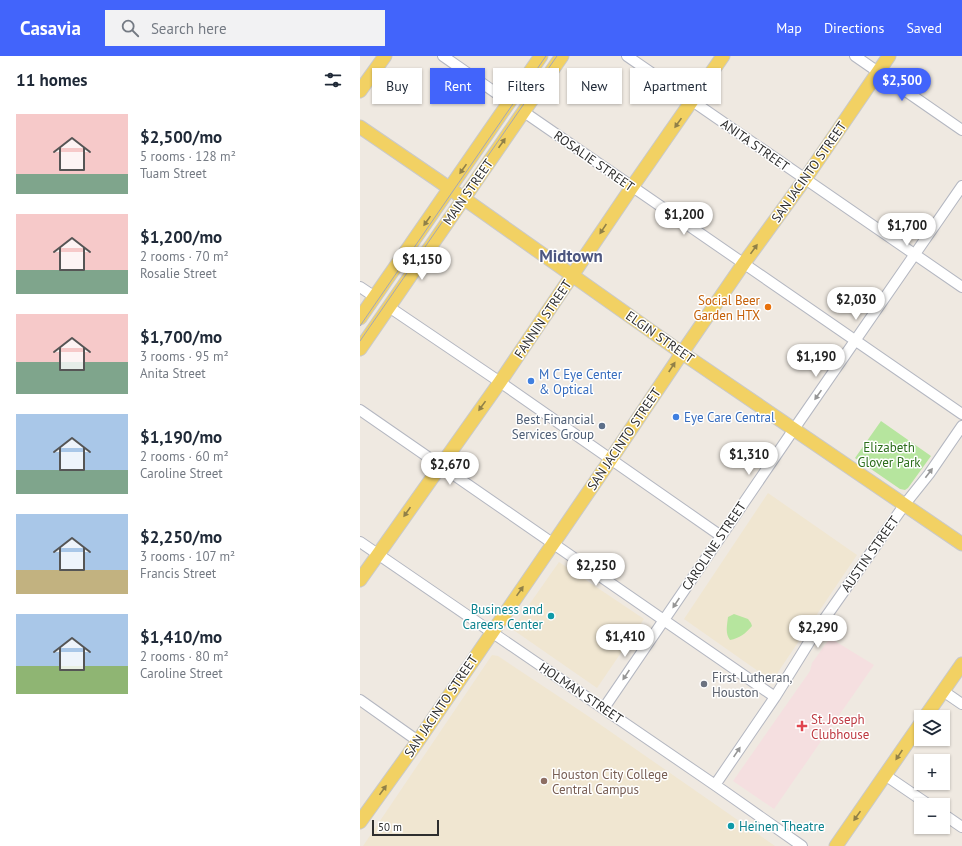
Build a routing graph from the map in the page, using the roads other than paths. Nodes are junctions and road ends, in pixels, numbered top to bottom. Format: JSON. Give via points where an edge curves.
{"nodes":[{"id":1,"x":385,"y":56,"type":"edge"},
{"id":2,"x":443,"y":56,"type":"edge"},
{"id":3,"x":541,"y":56,"type":"edge"},
{"id":4,"x":562,"y":56,"type":"edge"},
{"id":5,"x":627,"y":56,"type":"edge"},
{"id":6,"x":723,"y":56,"type":"edge"},
{"id":7,"x":856,"y":56,"type":"edge"},
{"id":8,"x":889,"y":56,"type":"edge"},
{"id":9,"x":533,"y":68,"type":"edge"},
{"id":10,"x":644,"y":68,"type":"edge"},
{"id":11,"x":715,"y":68,"type":"edge"},
{"id":12,"x":878,"y":72,"type":"junction"},
{"id":13,"x":360,"y":91,"type":"edge"},
{"id":14,"x":493,"y":91,"type":"edge"},
{"id":15,"x":508,"y":104,"type":"edge"},
{"id":16,"x":692,"y":104,"type":"edge"},
{"id":17,"x":696,"y":104,"type":"edge"},
{"id":18,"x":524,"y":112,"type":"junction"},
{"id":19,"x":360,"y":127,"type":"edge"},
{"id":20,"x":962,"y":130,"type":"edge"},
{"id":21,"x":805,"y":179,"type":"junction"},
{"id":22,"x":962,"y":186,"type":"edge"},
{"id":23,"x":632,"y":187,"type":"junction"},
{"id":24,"x":450,"y":189,"type":"junction"},
{"id":25,"x":464,"y":199,"type":"junction"},
{"id":26,"x":915,"y":255,"type":"junction"},
{"id":27,"x":744,"y":263,"type":"junction"},
{"id":28,"x":572,"y":275,"type":"junction"},
{"id":29,"x":360,"y":287,"type":"edge"},
{"id":30,"x":962,"y":287,"type":"edge"},
{"id":31,"x":375,"y":297,"type":"junction"},
{"id":32,"x":389,"y":307,"type":"junction"},
{"id":33,"x":360,"y":318,"type":"edge"},
{"id":34,"x":856,"y":340,"type":"junction"},
{"id":35,"x":360,"y":349,"type":"edge"},
{"id":36,"x":682,"y":352,"type":"junction"},
{"id":37,"x":500,"y":382,"type":"junction"},
{"id":38,"x":360,"y":410,"type":"edge"},
{"id":39,"x":962,"y":414,"type":"edge"},
{"id":40,"x":962,"y":426,"type":"edge"},
{"id":41,"x":794,"y":429,"type":"junction"},
{"id":42,"x":612,"y":459,"type":"junction"},
{"id":43,"x":440,"y":465,"type":"junction"},
{"id":44,"x":905,"y":504,"type":"junction"},
{"id":45,"x":721,"y":536,"type":"junction"},
{"id":46,"x":360,"y":542,"type":"edge"},
{"id":47,"x":553,"y":544,"type":"junction"},
{"id":48,"x":962,"y":544,"type":"edge"},
{"id":49,"x":378,"y":554,"type":"junction"},
{"id":50,"x":360,"y":580,"type":"edge"},
{"id":51,"x":664,"y":620,"type":"junction"},
{"id":52,"x":492,"y":632,"type":"junction"},
{"id":53,"x":962,"y":664,"type":"edge"},
{"id":54,"x":943,"y":691,"type":"junction"},
{"id":55,"x":775,"y":697,"type":"junction"},
{"id":56,"x":360,"y":700,"type":"edge"},
{"id":57,"x":962,"y":704,"type":"edge"},
{"id":58,"x":604,"y":708,"type":"junction"},
{"id":59,"x":930,"y":710,"type":"edge"},
{"id":60,"x":914,"y":733,"type":"edge"},
{"id":61,"x":418,"y":740,"type":"junction"},
{"id":62,"x":885,"y":775,"type":"junction"},
{"id":63,"x":715,"y":785,"type":"junction"},
{"id":64,"x":919,"y":798,"type":"edge"},
{"id":65,"x":950,"y":819,"type":"edge"},
{"id":66,"x":360,"y":822,"type":"edge"},
{"id":67,"x":962,"y":827,"type":"edge"},
{"id":68,"x":802,"y":846,"type":"edge"},
{"id":69,"x":836,"y":846,"type":"edge"}],
"edges":[{"from":1,"to":13,"type":"main road"},
{"from":2,"to":14,"type":"street"},
{"from":3,"to":9,"type":"main road","name":"MAIN STREET"},
{"from":4,"to":18,"type":"main road","name":"MAIN STREET"},
{"from":5,"to":10,"type":"street","name":"ANITA STREET"},
{"from":6,"to":11,"type":"main road","name":"FANNIN STREET"},
{"from":7,"to":12,"type":"street"},
{"from":8,"to":12,"type":"main road","name":"SAN JACINTO STREET"},
{"from":12,"to":20,"type":"street"},
{"from":12,"to":21,"type":"main road","name":"SAN JACINTO STREET"},
{"from":15,"to":24,"type":"main road","name":"MAIN STREET","one_way":true},
{"from":16,"to":23,"type":"main road","name":"FANNIN STREET","one_way":true},
{"from":17,"to":21,"type":"street","name":"ANITA STREET"},
{"from":18,"to":23,"type":"street","name":"ROSALIE STREET"},
{"from":25,"to":18,"type":"main road","name":"MAIN STREET","one_way":true},
{"from":19,"to":24,"type":"main road","name":"ELGIN STREET"},
{"from":21,"to":26,"type":"street","name":"ANITA STREET"},
{"from":27,"to":21,"type":"main road","name":"SAN JACINTO STREET","one_way":true},
{"from":22,"to":26,"type":"street","name":"CAROLINE STREET"},
{"from":23,"to":27,"type":"street","name":"ROSALIE STREET"},
{"from":23,"to":28,"type":"main road","name":"FANNIN STREET","one_way":true},
{"from":24,"to":25,"type":"main road","name":"ELGIN STREET"},
{"from":24,"to":31,"type":"main road","name":"MAIN STREET","one_way":true},
{"from":25,"to":28,"type":"main road","name":"ELGIN STREET"},
{"from":25,"to":32,"type":"main road","name":"MAIN STREET"},
{"from":26,"to":30,"type":"street","name":"ANITA STREET"},
{"from":26,"to":34,"type":"street","name":"CAROLINE STREET"},
{"from":27,"to":34,"type":"street","name":"ROSALIE STREET"},
{"from":27,"to":36,"type":"main road","name":"SAN JACINTO STREET"},
{"from":28,"to":36,"type":"main road","name":"ELGIN STREET"},
{"from":28,"to":37,"type":"main road","name":"FANNIN STREET"},
{"from":29,"to":31,"type":"street"},
{"from":31,"to":33,"type":"main road","name":"MAIN STREET"},
{"from":32,"to":35,"type":"main road","name":"MAIN STREET"},
{"from":32,"to":37,"type":"street"},
{"from":34,"to":39,"type":"street","name":"ROSALIE STREET"},
{"from":34,"to":41,"type":"street","name":"CAROLINE STREET","one_way":true},
{"from":36,"to":41,"type":"main road","name":"ELGIN STREET"},
{"from":42,"to":36,"type":"main road","name":"SAN JACINTO STREET","one_way":true},
{"from":37,"to":42,"type":"street"},
{"from":37,"to":43,"type":"main road","name":"FANNIN STREET","one_way":true},
{"from":38,"to":43,"type":"street"},
{"from":44,"to":40,"type":"street","name":"AUSTIN STREET","one_way":true},
{"from":41,"to":44,"type":"main road","name":"ELGIN STREET"},
{"from":41,"to":45,"type":"street","name":"CAROLINE STREET"},
{"from":42,"to":45,"type":"street"},
{"from":42,"to":47,"type":"main road","name":"SAN JACINTO STREET"},
{"from":43,"to":47,"type":"street"},
{"from":43,"to":49,"type":"main road","name":"FANNIN STREET","one_way":true},
{"from":44,"to":48,"type":"main road","name":"ELGIN STREET"},
{"from":44,"to":55,"type":"street","name":"AUSTIN STREET","via":[[816,630]]},
{"from":45,"to":51,"type":"street","name":"CAROLINE STREET","one_way":true},
{"from":46,"to":49,"type":"street","name":"HOLMAN STREET"},
{"from":47,"to":51,"type":"street"},
{"from":52,"to":47,"type":"main road","name":"SAN JACINTO STREET","one_way":true},
{"from":49,"to":50,"type":"main road","name":"FANNIN STREET"},
{"from":49,"to":52,"type":"street","name":"HOLMAN STREET"},
{"from":51,"to":55,"type":"street"},
{"from":51,"to":58,"type":"street","name":"CAROLINE STREET","one_way":true},
{"from":52,"to":58,"type":"street","name":"HOLMAN STREET"},
{"from":52,"to":61,"type":"main road","name":"SAN JACINTO STREET"},
{"from":53,"to":54,"type":"main road"},
{"from":54,"to":57,"type":"street"},
{"from":54,"to":59,"type":"main road"},
{"from":63,"to":55,"type":"street","name":"AUSTIN STREET","one_way":true},
{"from":56,"to":61,"type":"street"},
{"from":58,"to":63,"type":"street","name":"HOLMAN STREET"},
{"from":60,"to":62,"type":"main road","one_way":true},
{"from":66,"to":61,"type":"main road","name":"SAN JACINTO STREET","one_way":true},
{"from":62,"to":64,"type":"street"},
{"from":62,"to":69,"type":"main road","one_way":true},
{"from":63,"to":68,"type":"street","name":"HOLMAN STREET"},
{"from":65,"to":67,"type":"street"}]}
